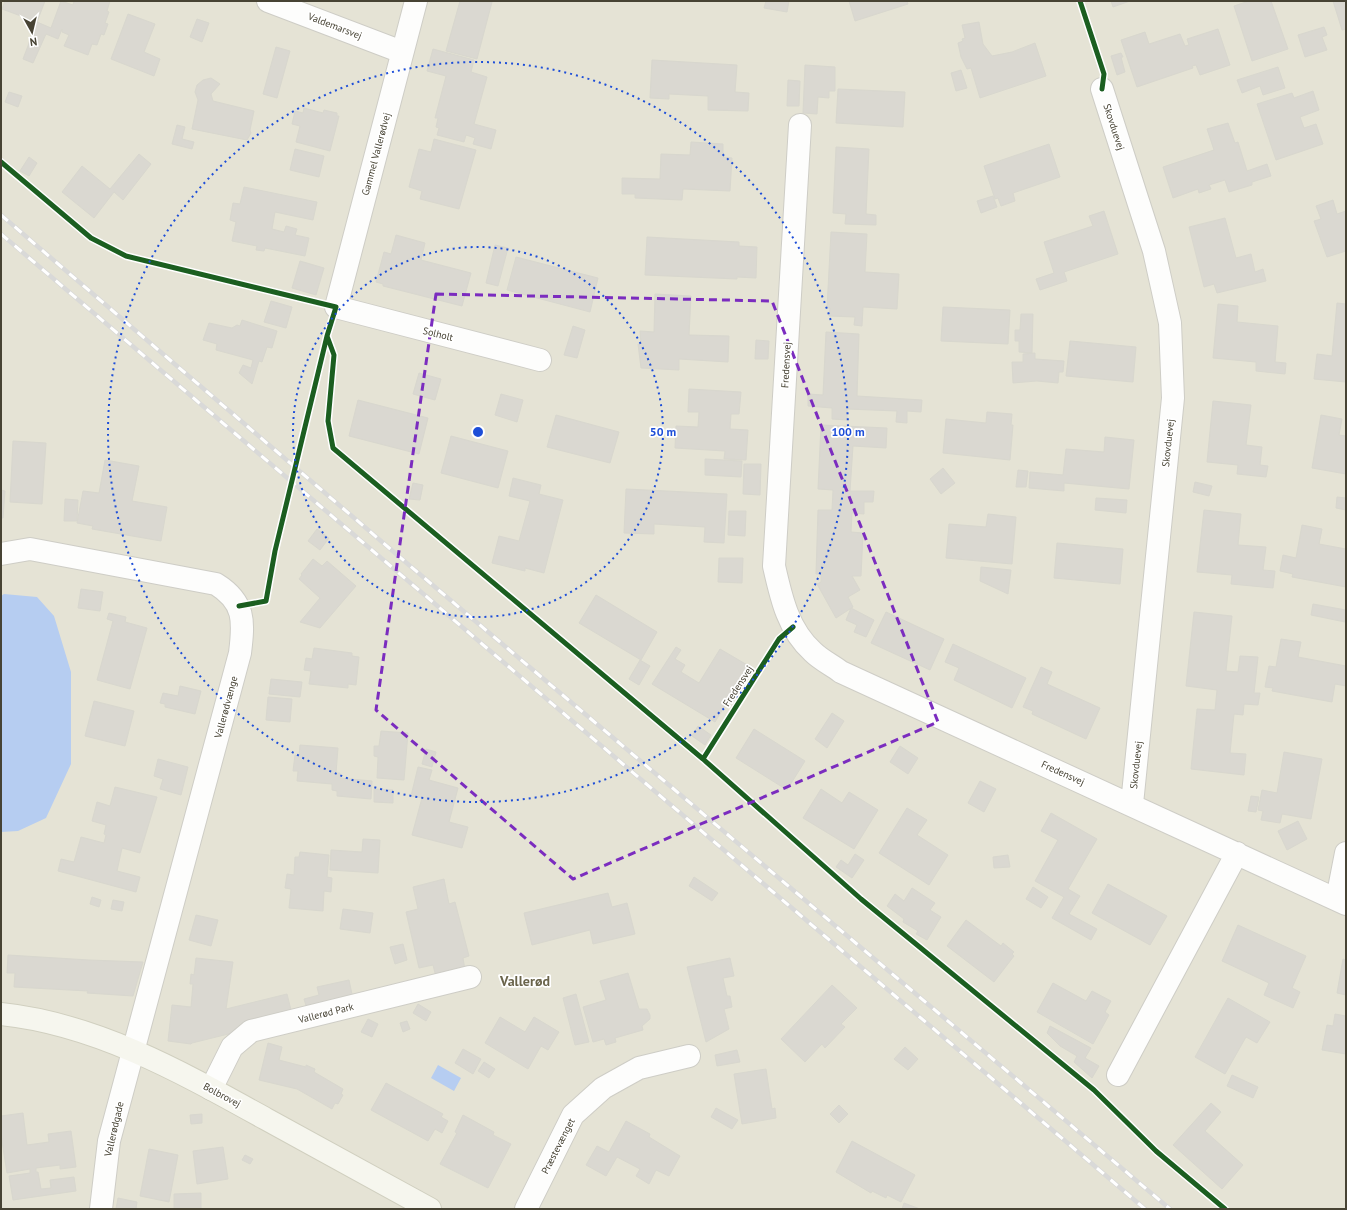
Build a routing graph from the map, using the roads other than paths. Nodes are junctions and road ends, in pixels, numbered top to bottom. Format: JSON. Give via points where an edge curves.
{"nodes":[{"id":1,"x":268,"y":1,"type":"edge"},
{"id":2,"x":416,"y":1,"type":"edge"},
{"id":3,"x":402,"y":52,"type":"junction"},
{"id":4,"x":1102,"y":89,"type":"dead end"},
{"id":5,"x":800,"y":125,"type":"dead end"},
{"id":6,"x":336,"y":307,"type":"joint"},
{"id":7,"x":540,"y":360,"type":"dead end"},
{"id":8,"x":1,"y":554,"type":"edge"},
{"id":9,"x":1132,"y":804,"type":"junction"},
{"id":10,"x":1237,"y":853,"type":"junction"},
{"id":11,"x":1346,"y":853,"type":"edge"},
{"id":12,"x":1342,"y":901,"type":"edge"},
{"id":13,"x":470,"y":977,"type":"dead end"},
{"id":14,"x":1,"y":1014,"type":"edge"},
{"id":15,"x":134,"y":1051,"type":"junction"},
{"id":16,"x":689,"y":1056,"type":"dead end"},
{"id":17,"x":1118,"y":1075,"type":"dead end"},
{"id":18,"x":211,"y":1089,"type":"junction"},
{"id":19,"x":101,"y":1209,"type":"edge"},
{"id":20,"x":430,"y":1209,"type":"edge"},
{"id":21,"x":526,"y":1209,"type":"edge"}],
"edges":[{"from":1,"to":3,"type":"street","name":"Valdemarsvej"},
{"from":2,"to":3,"type":"street","name":"Gammel Vallerødvej"},
{"from":3,"to":6,"type":"street","name":"Gammel Vallerødvej"},
{"from":4,"to":9,"type":"street","name":"Skovduevej","via":[[1154,251],[1170,323],[1173,398]]},
{"from":5,"to":9,"type":"street","name":"Fredensvej","via":[[774,566],[781,598],[793,627],[812,652],[841,672]]},
{"from":6,"to":7,"type":"street","name":"Solholt"},
{"from":8,"to":15,"type":"street","name":"Vallerødvænge","via":[[30,549],[216,584],[228,591],[239,606],[244,625],[240,653]]},
{"from":9,"to":10,"type":"street","name":"Fredensvej"},
{"from":10,"to":12,"type":"street","name":"Fredensvej"},
{"from":10,"to":17,"type":"street"},
{"from":11,"to":12,"type":"street"},
{"from":13,"to":18,"type":"street","name":"Vallerød Park","via":[[251,1031],[232,1046]]},
{"from":14,"to":15,"type":"street","name":"Bolbrovej","via":[[77,1030]]},
{"from":15,"to":18,"type":"street","name":"Bolbrovej"},
{"from":15,"to":19,"type":"street","name":"Vallerødgade","via":[[109,1141]]},
{"from":16,"to":21,"type":"street","name":"Præstevænget","via":[[639,1068],[603,1088],[573,1114]]},
{"from":18,"to":20,"type":"street","name":"Bolbrovej"}]}
